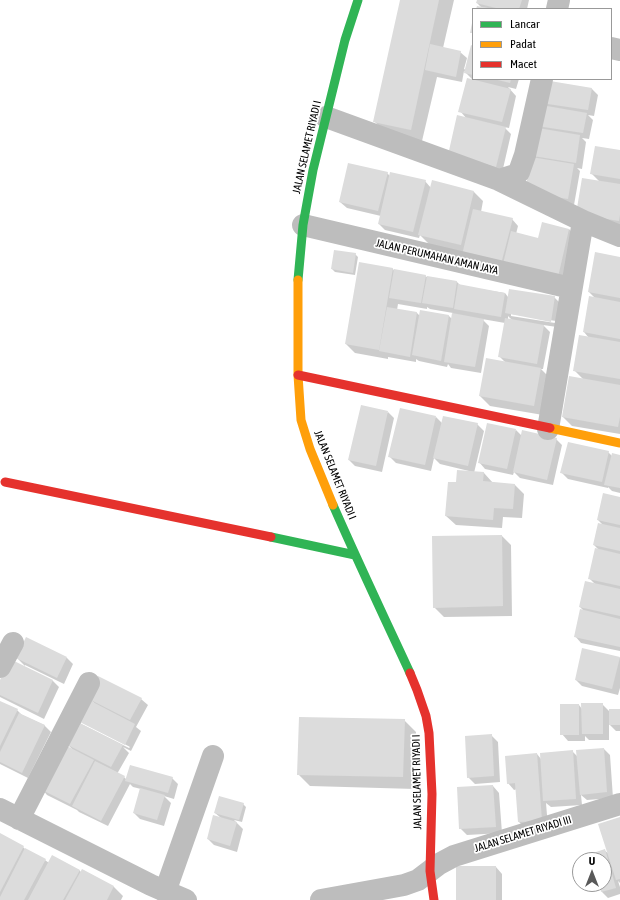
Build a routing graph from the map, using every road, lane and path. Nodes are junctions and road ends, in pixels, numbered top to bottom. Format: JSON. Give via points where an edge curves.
{"nodes":[{"id":1,"x":358,"y":0,"type":"edge"},
{"id":2,"x":542,"y":80,"type":"edge"},
{"id":3,"x":326,"y":117,"type":"junction"},
{"id":4,"x":499,"y":180,"type":"junction"},
{"id":5,"x":583,"y":221,"type":"junction"},
{"id":6,"x":303,"y":225,"type":"junction"},
{"id":7,"x":620,"y":236,"type":"edge"},
{"id":8,"x":572,"y":288,"type":"junction"},
{"id":9,"x":298,"y":375,"type":"junction"},
{"id":10,"x":548,"y":429,"type":"junction"},
{"id":11,"x":620,"y":443,"type":"edge"},
{"id":12,"x":5,"y":482,"type":"dead end"},
{"id":13,"x":355,"y":555,"type":"junction"},
{"id":14,"x":13,"y":643,"type":"dead end"},
{"id":15,"x":0,"y":667,"type":"edge"},
{"id":16,"x":89,"y":683,"type":"dead end"},
{"id":17,"x":213,"y":756,"type":"dead end"},
{"id":18,"x":620,"y":804,"type":"edge"},
{"id":19,"x":0,"y":810,"type":"edge"},
{"id":20,"x":19,"y":819,"type":"junction"},
{"id":21,"x":430,"y":871,"type":"junction"},
{"id":22,"x":153,"y":892,"type":"edge"},
{"id":23,"x":186,"y":900,"type":"edge"},
{"id":24,"x":321,"y":900,"type":"edge"},
{"id":25,"x":434,"y":900,"type":"edge"}],
"edges":[{"from":1,"to":3,"type":"main road","name":"JALAN SELAMET RIYADI I"},
{"from":2,"to":4,"type":"street","via":[[519,172]]},
{"from":3,"to":4,"type":"street"},
{"from":3,"to":6,"type":"main road","name":"JALAN SELAMET RIYADI I"},
{"from":4,"to":5,"type":"street"},
{"from":5,"to":7,"type":"street"},
{"from":5,"to":8,"type":"street"},
{"from":6,"to":8,"type":"street","name":"JALAN PERUMAHAN AMAN JAYA"},
{"from":6,"to":9,"type":"main road","name":"JALAN SELAMET RIYADI I","via":[[298,283]]},
{"from":8,"to":10,"type":"street"},
{"from":9,"to":10,"type":"main road"},
{"from":9,"to":13,"type":"main road","name":"JALAN SELAMET RIYADI I","via":[[301,420],[310,450]]},
{"from":10,"to":11,"type":"main road"},
{"from":12,"to":13,"type":"main road"},
{"from":13,"to":21,"type":"main road","name":"JALAN SELAMET RIYADI I","via":[[417,690],[426,716],[432,794]]},
{"from":14,"to":15,"type":"street"},
{"from":16,"to":20,"type":"street"},
{"from":17,"to":22,"type":"street"},
{"from":18,"to":21,"type":"street","name":"JALAN SELAMET RIYADI III","via":[[454,856]]},
{"from":19,"to":20,"type":"street"},
{"from":20,"to":22,"type":"street"},
{"from":21,"to":24,"type":"street","name":"JALAN SELAMET RIYADI III","via":[[418,880],[404,885]]},
{"from":21,"to":25,"type":"main road","name":"JALAN SELAMET RIYADI I"},
{"from":22,"to":23,"type":"street"}]}
